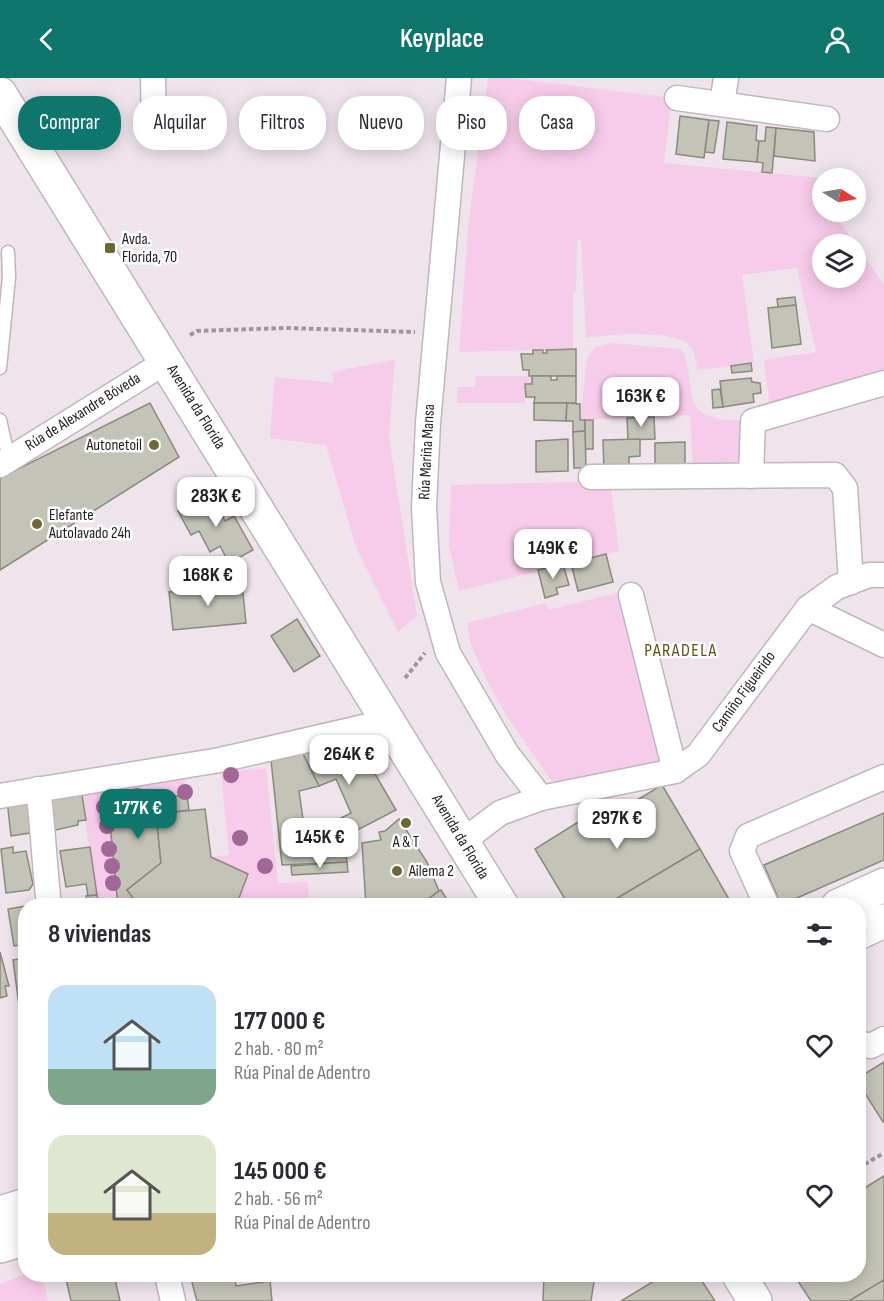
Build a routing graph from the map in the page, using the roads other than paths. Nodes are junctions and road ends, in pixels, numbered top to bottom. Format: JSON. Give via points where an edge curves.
{"nodes":[{"id":1,"x":153,"y":78,"type":"edge"},
{"id":2,"x":459,"y":78,"type":"edge"},
{"id":3,"x":726,"y":78,"type":"edge"},
{"id":4,"x":0,"y":94,"type":"edge"},
{"id":5,"x":153,"y":96,"type":"edge"},
{"id":6,"x":677,"y":98,"type":"dead end"},
{"id":7,"x":722,"y":104,"type":"junction"},
{"id":8,"x":827,"y":119,"type":"dead end"},
{"id":9,"x":8,"y":252,"type":"dead end"},
{"id":10,"x":167,"y":361,"type":"junction"},
{"id":11,"x":0,"y":368,"type":"edge"},
{"id":12,"x":884,"y":383,"type":"edge"},
{"id":13,"x":0,"y":420,"type":"edge"},
{"id":14,"x":5,"y":462,"type":"edge"},
{"id":15,"x":751,"y":476,"type":"junction"},
{"id":16,"x":591,"y":477,"type":"dead end"},
{"id":17,"x":884,"y":575,"type":"edge"},
{"id":18,"x":851,"y":582,"type":"junction"},
{"id":19,"x":631,"y":595,"type":"dead end"},
{"id":20,"x":808,"y":608,"type":"junction"},
{"id":21,"x":884,"y":645,"type":"edge"},
{"id":22,"x":390,"y":722,"type":"junction"},
{"id":23,"x":675,"y":771,"type":"junction"},
{"id":24,"x":884,"y":777,"type":"edge"},
{"id":25,"x":38,"y":789,"type":"junction"},
{"id":26,"x":0,"y":796,"type":"edge"},
{"id":27,"x":541,"y":798,"type":"junction"},
{"id":28,"x":463,"y":841,"type":"junction"},
{"id":29,"x":884,"y":885,"type":"edge"},
{"id":30,"x":48,"y":896,"type":"dead end"},
{"id":31,"x":497,"y":898,"type":"edge"},
{"id":32,"x":763,"y":898,"type":"edge"},
{"id":33,"x":856,"y":898,"type":"edge"},
{"id":34,"x":884,"y":921,"type":"edge"},
{"id":35,"x":866,"y":929,"type":"edge"},
{"id":36,"x":884,"y":1039,"type":"edge"},
{"id":37,"x":866,"y":1044,"type":"edge"},
{"id":38,"x":18,"y":1207,"type":"edge"},
{"id":39,"x":0,"y":1213,"type":"edge"},
{"id":40,"x":18,"y":1240,"type":"edge"},
{"id":41,"x":0,"y":1246,"type":"edge"},
{"id":42,"x":168,"y":1282,"type":"edge"},
{"id":43,"x":743,"y":1282,"type":"edge"},
{"id":44,"x":173,"y":1301,"type":"edge"},
{"id":45,"x":755,"y":1301,"type":"edge"}],
"edges":[{"from":1,"to":5,"type":"street"},
{"from":2,"to":27,"type":"street","name":"Rúa Mariña Mansa","via":[[424,507],[428,582],[448,653],[507,753]]},
{"from":3,"to":7,"type":"street"},
{"from":4,"to":10,"type":"main road","name":"Avenida da Florida"},
{"from":6,"to":7,"type":"street"},
{"from":7,"to":8,"type":"street"},
{"from":9,"to":11,"type":"lane"},
{"from":10,"to":14,"type":"street","name":"Rúa de Alexandre Bóveda"},
{"from":10,"to":22,"type":"main road","name":"Avenida da Florida"},
{"from":12,"to":15,"type":"street","via":[[753,421]]},
{"from":13,"to":14,"type":"lane"},
{"from":15,"to":16,"type":"street"},
{"from":15,"to":18,"type":"street","via":[[835,475],[845,488]]},
{"from":17,"to":18,"type":"street","name":"Camiño Figueirido","via":[[869,575]]},
{"from":18,"to":20,"type":"street","name":"Camiño Figueirido"},
{"from":19,"to":23,"type":"street"},
{"from":20,"to":21,"type":"street"},
{"from":20,"to":23,"type":"street","name":"Camiño Figueirido","via":[[698,755]]},
{"from":22,"to":25,"type":"street","via":[[220,760]]},
{"from":22,"to":28,"type":"main road","name":"Avenida da Florida"},
{"from":23,"to":27,"type":"street","name":"Camiño Figueirido"},
{"from":24,"to":32,"type":"street","via":[[748,836],[742,851]]},
{"from":25,"to":26,"type":"street"},
{"from":25,"to":30,"type":"street"},
{"from":27,"to":28,"type":"street","name":"Camiño Figueirido","via":[[500,813]]},
{"from":28,"to":31,"type":"main road","name":"Avenida da Florida"},
{"from":29,"to":33,"type":"main road"},
{"from":34,"to":35,"type":"main road"},
{"from":36,"to":37,"type":"street"},
{"from":38,"to":39,"type":"main road"},
{"from":40,"to":41,"type":"main road"},
{"from":42,"to":44,"type":"street"},
{"from":43,"to":45,"type":"main road"}]}
